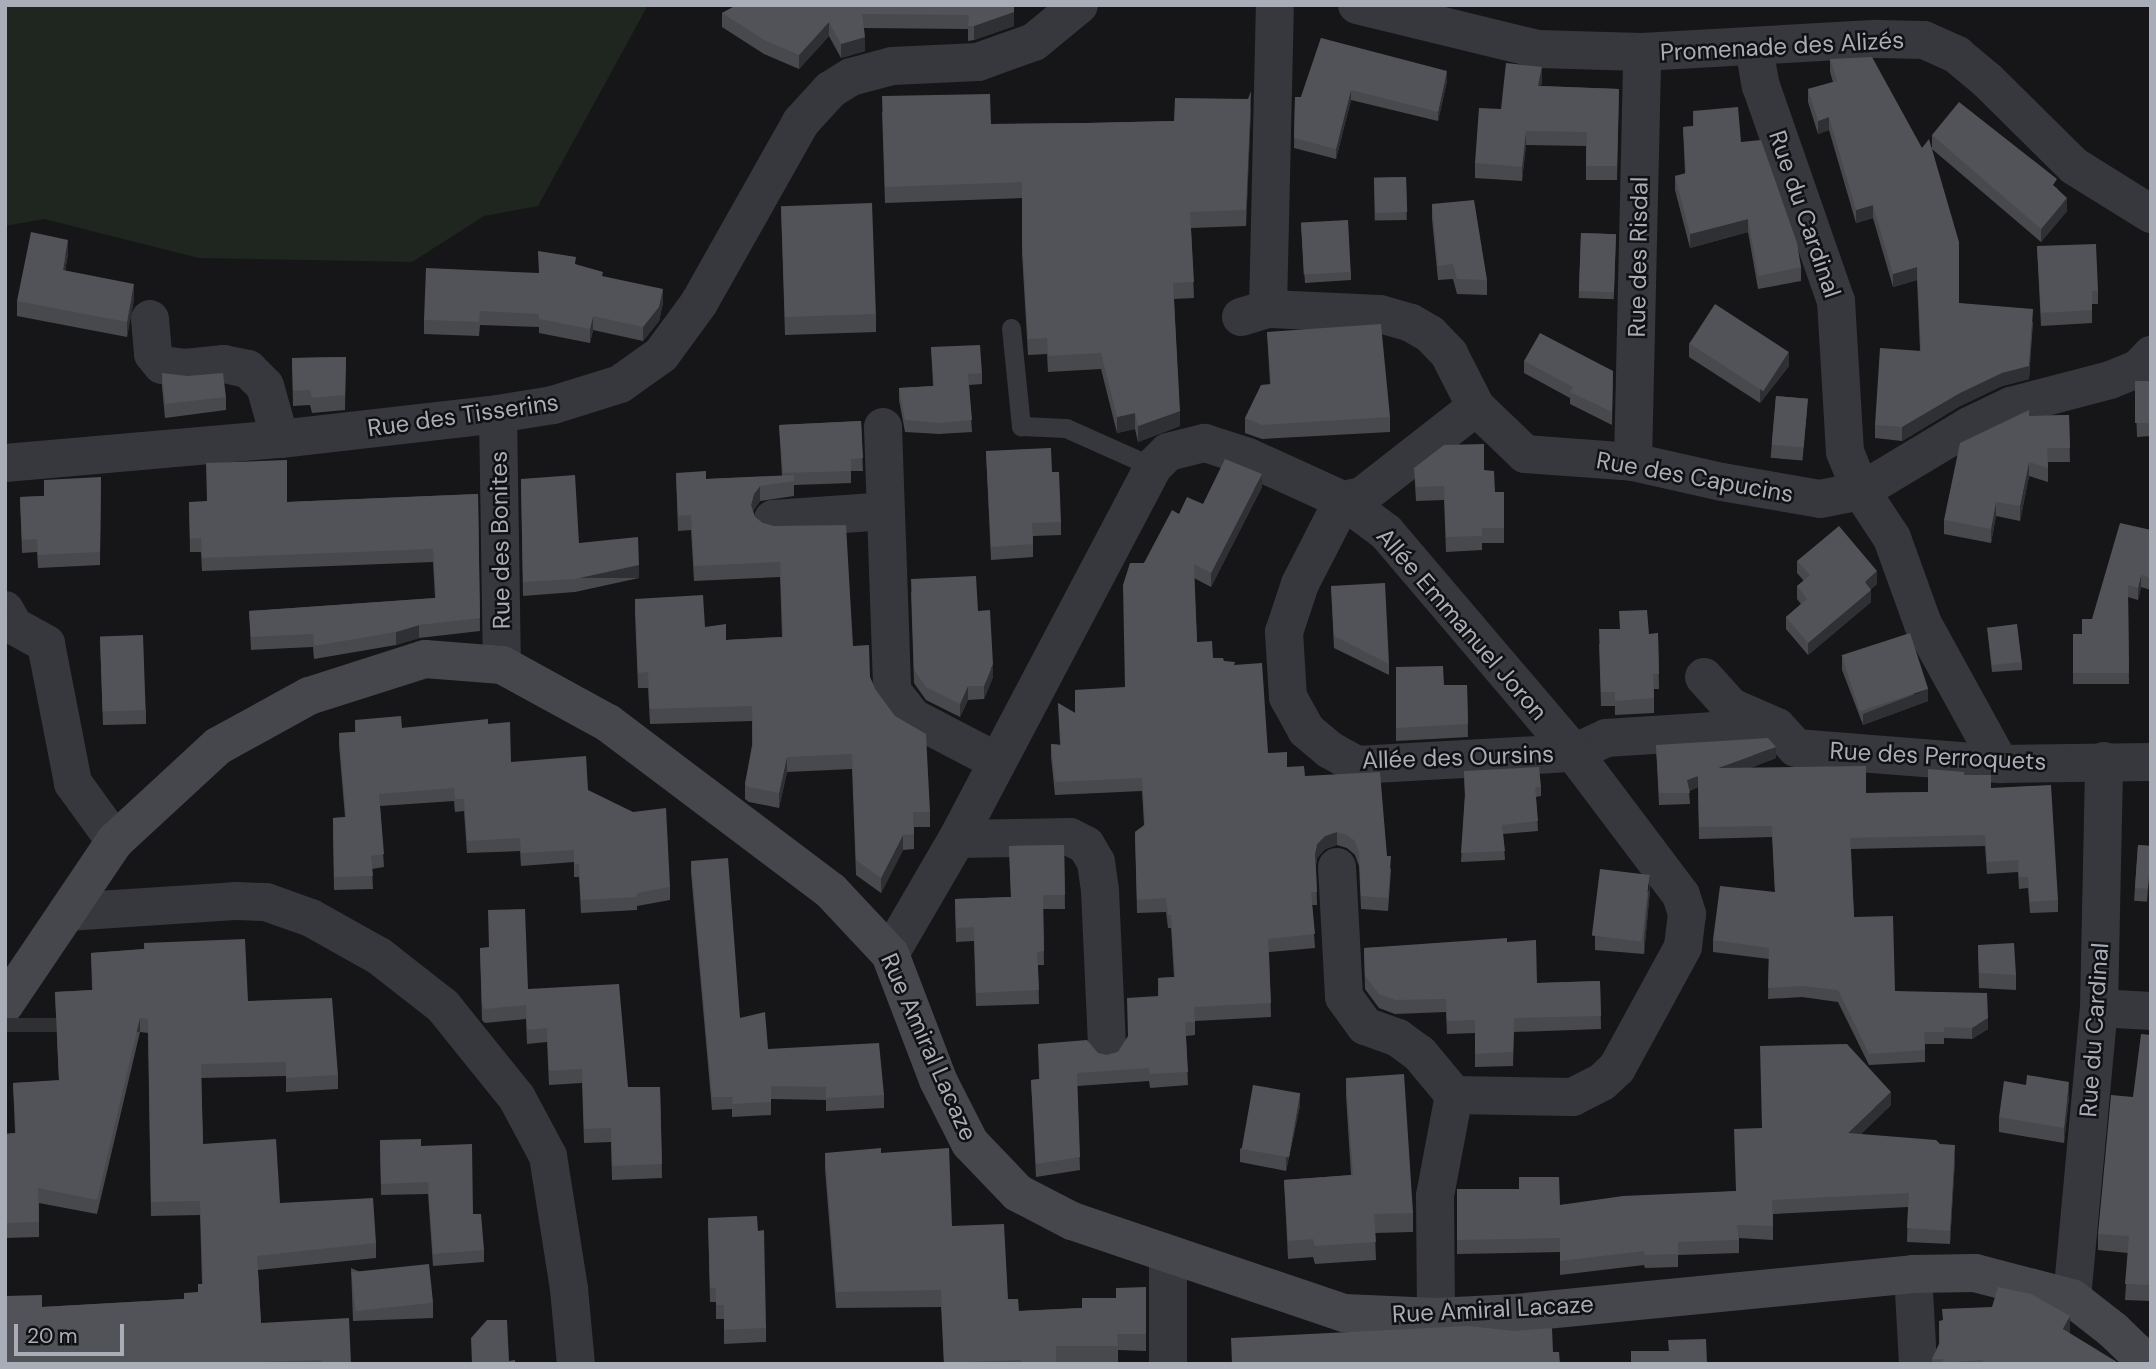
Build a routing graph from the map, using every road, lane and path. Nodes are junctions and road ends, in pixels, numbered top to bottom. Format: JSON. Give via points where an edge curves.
{"nodes":[{"id":1,"x":1079,"y":5,"type":"edge"},
{"id":2,"x":1275,"y":5,"type":"edge"},
{"id":3,"x":1357,"y":5,"type":"edge"},
{"id":4,"x":1754,"y":48,"type":"junction"},
{"id":5,"x":1642,"y":52,"type":"junction"},
{"id":6,"x":2151,"y":214,"type":"edge"},
{"id":7,"x":150,"y":319,"type":"dead end"},
{"id":8,"x":1011,"y":328,"type":"dead end"},
{"id":9,"x":2151,"y":355,"type":"edge"},
{"id":10,"x":1476,"y":407,"type":"junction"},
{"id":11,"x":498,"y":414,"type":"junction"},
{"id":12,"x":883,"y":427,"type":"dead end"},
{"id":13,"x":280,"y":439,"type":"junction"},
{"id":14,"x":1633,"y":462,"type":"junction"},
{"id":15,"x":5,"y":463,"type":"edge"},
{"id":16,"x":1153,"y":467,"type":"junction"},
{"id":17,"x":1861,"y":491,"type":"junction"},
{"id":18,"x":1343,"y":500,"type":"junction"},
{"id":19,"x":886,"y":511,"type":"junction"},
{"id":20,"x":773,"y":519,"type":"dead end"},
{"id":21,"x":5,"y":610,"type":"edge"},
{"id":22,"x":502,"y":665,"type":"junction"},
{"id":23,"x":1704,"y":677,"type":"dead end"},
{"id":24,"x":1777,"y":727,"type":"junction"},
{"id":25,"x":1574,"y":753,"type":"junction"},
{"id":26,"x":996,"y":761,"type":"junction"},
{"id":27,"x":2104,"y":761,"type":"junction"},
{"id":28,"x":2151,"y":762,"type":"edge"},
{"id":29,"x":2000,"y":764,"type":"junction"},
{"id":30,"x":957,"y":839,"type":"junction"},
{"id":31,"x":115,"y":841,"type":"junction"},
{"id":32,"x":1337,"y":867,"type":"dead end"},
{"id":33,"x":66,"y":912,"type":"junction"},
{"id":34,"x":890,"y":954,"type":"junction"},
{"id":35,"x":5,"y":1004,"type":"edge"},
{"id":36,"x":2099,"y":1008,"type":"junction"},
{"id":37,"x":2151,"y":1010,"type":"edge"},
{"id":38,"x":1107,"y":1047,"type":"dead end"},
{"id":39,"x":1454,"y":1096,"type":"junction"},
{"id":40,"x":1168,"y":1255,"type":"junction"},
{"id":41,"x":1913,"y":1274,"type":"junction"},
{"id":42,"x":2072,"y":1298,"type":"junction"},
{"id":43,"x":1436,"y":1317,"type":"junction"},
{"id":44,"x":576,"y":1364,"type":"edge"},
{"id":45,"x":1168,"y":1364,"type":"edge"},
{"id":46,"x":1918,"y":1364,"type":"edge"},
{"id":47,"x":2142,"y":1364,"type":"edge"}],
"edges":[{"from":1,"to":11,"type":"street","name":"Rue des Tisserins","via":[[1034,42],[978,62],[892,65],[830,90],[801,122],[699,303],[661,355],[620,384],[554,405]]},
{"from":2,"to":10,"type":"street","name":"Rue des Capucins","via":[[1255,313],[1380,314],[1411,323],[1449,354]]},
{"from":3,"to":5,"type":"street","name":"Promenade des Alizés","via":[[1537,49]]},
{"from":4,"to":5,"type":"street","name":"Promenade des Alizés"},
{"from":4,"to":6,"type":"street","name":"Promenade des Alizés","via":[[1924,40],[1967,63],[2074,166]]},
{"from":4,"to":17,"type":"street","name":"Rue du Cardinal","via":[[1761,86],[1836,301],[1844,452]]},
{"from":5,"to":14,"type":"street","name":"Rue des Risdal"},
{"from":7,"to":13,"type":"street","via":[[153,354],[162,365],[224,364],[248,369],[265,386]]},
{"from":8,"to":16,"type":"lane","via":[[1021,426],[1066,428]]},
{"from":9,"to":17,"type":"street","name":"Rue des Capucins","via":[[2139,368],[2110,380],[2001,411],[1969,426]]},
{"from":10,"to":14,"type":"street","name":"Rue des Capucins","via":[[1525,454]]},
{"from":10,"to":18,"type":"street","via":[[1362,496]]},
{"from":11,"to":13,"type":"street","name":"Rue des Tisserins"},
{"from":11,"to":22,"type":"street","name":"Rue des Bonites"},
{"from":12,"to":19,"type":"street"},
{"from":13,"to":15,"type":"street","name":"Rue des Tisserins"},
{"from":14,"to":17,"type":"street","name":"Rue des Capucins","via":[[1820,499]]},
{"from":16,"to":18,"type":"street","name":"Allée Emmanuel Joron","via":[[1167,452],[1205,443]]},
{"from":16,"to":26,"type":"street","name":"Allée Emmanuel Joron"},
{"from":17,"to":29,"type":"street","name":"Rue du Cardinal","via":[[1892,538],[1923,624]]},
{"from":18,"to":25,"type":"street","name":"Allée Emmanuel Joron","via":[[1386,532]]},
{"from":18,"to":25,"type":"street","name":"Allée des Oursins","via":[[1300,584],[1284,632],[1288,697],[1306,730],[1357,765]]},
{"from":19,"to":20,"type":"street"},
{"from":19,"to":26,"type":"street","via":[[892,691],[912,717]]},
{"from":21,"to":31,"type":"street","via":[[15,626],[46,643],[73,783]]},
{"from":22,"to":31,"type":"street","name":"Rue Amiral Lacaze","via":[[425,659],[309,696],[218,746]]},
{"from":22,"to":34,"type":"street","name":"Rue Amiral Lacaze","via":[[608,723],[831,891]]},
{"from":23,"to":24,"type":"street","name":"Rue des Perroquets","via":[[1731,707]]},
{"from":24,"to":25,"type":"street","via":[[1606,738]]},
{"from":24,"to":29,"type":"street","name":"Rue des Perroquets","via":[[1796,748]]},
{"from":25,"to":39,"type":"street","name":"Allée Emmanuel Joron","via":[[1681,895],[1687,914],[1683,947],[1616,1068],[1602,1082],[1573,1097]]},
{"from":26,"to":30,"type":"street","name":"Allée Emmanuel Joron"},
{"from":27,"to":28,"type":"street","name":"Rue des Perroquets"},
{"from":27,"to":29,"type":"street","name":"Rue des Perroquets"},
{"from":27,"to":36,"type":"street","name":"Rue du Cardinal"},
{"from":30,"to":34,"type":"street","name":"Allée Emmanuel Joron"},
{"from":30,"to":38,"type":"street","via":[[1070,837],[1086,845],[1096,862],[1100,891]]},
{"from":31,"to":33,"type":"street","name":"Rue Amiral Lacaze"},
{"from":32,"to":39,"type":"street","via":[[1344,997],[1365,1026],[1398,1038],[1419,1053]]},
{"from":33,"to":35,"type":"street","name":"Rue Amiral Lacaze"},
{"from":33,"to":44,"type":"street","via":[[266,902],[311,918],[379,956],[443,1006],[517,1098],[548,1156]]},
{"from":34,"to":40,"type":"street","name":"Rue Amiral Lacaze","via":[[938,1080],[970,1143],[1018,1193],[1072,1220]]},
{"from":36,"to":37,"type":"street"},
{"from":36,"to":42,"type":"street","name":"Rue du Cardinal"},
{"from":39,"to":43,"type":"street","via":[[1435,1196]]},
{"from":40,"to":43,"type":"street","name":"Rue Amiral Lacaze","via":[[1344,1313]]},
{"from":40,"to":45,"type":"street"},
{"from":41,"to":42,"type":"street","name":"Rue Amiral Lacaze","via":[[1975,1273]]},
{"from":41,"to":43,"type":"street","name":"Rue Amiral Lacaze"},
{"from":41,"to":46,"type":"street"},
{"from":42,"to":47,"type":"street","name":"Rue Amiral Lacaze","via":[[2135,1351]]}]}
